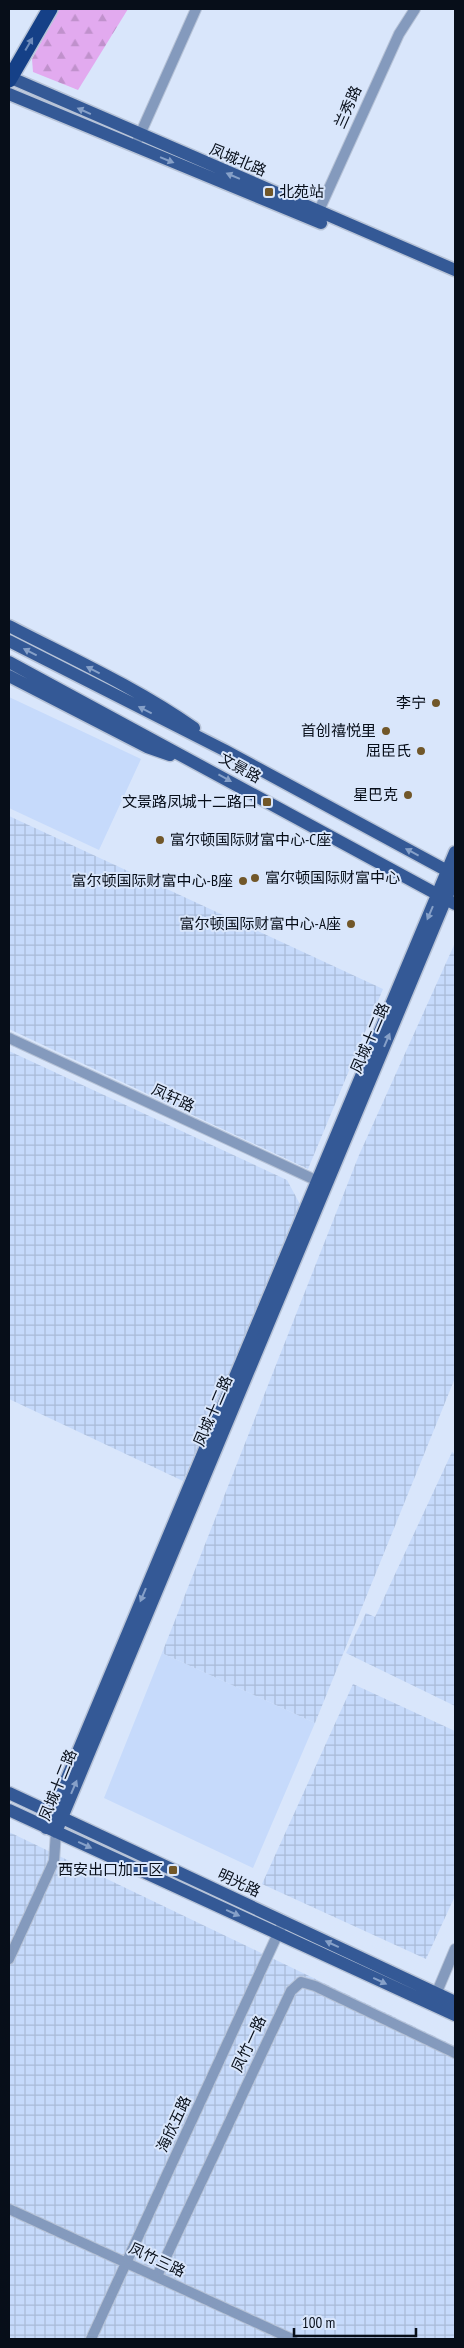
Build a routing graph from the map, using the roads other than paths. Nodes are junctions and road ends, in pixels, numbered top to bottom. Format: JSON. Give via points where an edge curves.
{"nodes":[{"id":1,"x":50,"y":9,"type":"edge"},
{"id":2,"x":196,"y":9,"type":"edge"},
{"id":3,"x":415,"y":9,"type":"edge"},
{"id":4,"x":9,"y":78,"type":"edge"},
{"id":5,"x":9,"y":94,"type":"edge"},
{"id":6,"x":137,"y":141,"type":"junction"},
{"id":7,"x":316,"y":216,"type":"junction"},
{"id":8,"x":455,"y":270,"type":"edge"},
{"id":9,"x":455,"y":278,"type":"edge"},
{"id":10,"x":9,"y":626,"type":"edge"},
{"id":11,"x":9,"y":641,"type":"edge"},
{"id":12,"x":9,"y":662,"type":"edge"},
{"id":13,"x":9,"y":676,"type":"edge"},
{"id":14,"x":224,"y":750,"type":"junction"},
{"id":15,"x":200,"y":764,"type":"junction"},
{"id":16,"x":455,"y":852,"type":"edge"},
{"id":17,"x":453,"y":874,"type":"edge"},
{"id":18,"x":446,"y":900,"type":"edge"},
{"id":19,"x":9,"y":1038,"type":"edge"},
{"id":20,"x":321,"y":1183,"type":"junction"},
{"id":21,"x":9,"y":1794,"type":"edge"},
{"id":22,"x":9,"y":1810,"type":"edge"},
{"id":23,"x":57,"y":1815,"type":"junction"},
{"id":24,"x":51,"y":1830,"type":"junction"},
{"id":25,"x":281,"y":1928,"type":"junction"},
{"id":26,"x":455,"y":1949,"type":"edge"},
{"id":27,"x":9,"y":1959,"type":"edge"},
{"id":28,"x":434,"y":1999,"type":"junction"},
{"id":29,"x":455,"y":2002,"type":"edge"},
{"id":30,"x":455,"y":2015,"type":"edge"},
{"id":31,"x":455,"y":2053,"type":"edge"},
{"id":32,"x":9,"y":2209,"type":"edge"},
{"id":33,"x":127,"y":2262,"type":"junction"},
{"id":34,"x":157,"y":2276,"type":"junction"},
{"id":35,"x":91,"y":2339,"type":"edge"},
{"id":36,"x":292,"y":2339,"type":"edge"}],
"edges":[{"from":4,"to":1,"type":"highway","one_way":true},
{"from":2,"to":6,"type":"street"},
{"from":3,"to":7,"type":"street","name":"兰秀路","via":[[399,34]]},
{"from":6,"to":4,"type":"main road","name":"凤城北路","one_way":true},
{"from":5,"to":6,"type":"main road","name":"凤城北路"},
{"from":6,"to":7,"type":"main road","name":"凤城北路"},
{"from":7,"to":8,"type":"main road","name":"凤城北路"},
{"from":7,"to":9,"type":"main road","name":"凤城北路"},
{"from":14,"to":10,"type":"main road","one_way":true,"via":[[175,715]]},
{"from":14,"to":11,"type":"main road","name":"文景路","one_way":true},
{"from":12,"to":15,"type":"main road","name":"文景路"},
{"from":13,"to":15,"type":"main road","via":[[147,747]]},
{"from":17,"to":14,"type":"main road","name":"文景路","one_way":true},
{"from":15,"to":18,"type":"main road","name":"文景路","one_way":true},
{"from":16,"to":17,"type":"main road","name":"凤城十二路"},
{"from":17,"to":18,"type":"main road","name":"凤城十二路"},
{"from":18,"to":20,"type":"main road","name":"凤城十二路"},
{"from":19,"to":20,"type":"street","name":"凤轩路"},
{"from":20,"to":23,"type":"main road","name":"凤城十二路"},
{"from":21,"to":23,"type":"main road","name":"明光路"},
{"from":22,"to":24,"type":"main road","name":"明光路"},
{"from":23,"to":24,"type":"main road","name":"凤城十二路"},
{"from":23,"to":25,"type":"main road","name":"明光路"},
{"from":24,"to":25,"type":"main road","name":"明光路","one_way":true},
{"from":24,"to":27,"type":"street","name":"凤城十二路","via":[[54,1861]]},
{"from":25,"to":28,"type":"main road","name":"明光路"},
{"from":25,"to":33,"type":"street","name":"海欣五路"},
{"from":26,"to":28,"type":"street"},
{"from":28,"to":29,"type":"main road","name":"明光路"},
{"from":28,"to":30,"type":"main road","name":"明光路"},
{"from":31,"to":34,"type":"street","name":"凤竹一路","via":[[301,1982],[291,1991]]},
{"from":32,"to":33,"type":"street","name":"凤竹三路"},
{"from":33,"to":34,"type":"street","name":"凤竹三路"},
{"from":33,"to":35,"type":"street","name":"海欣五路"},
{"from":34,"to":36,"type":"street","name":"凤竹三路"}]}
